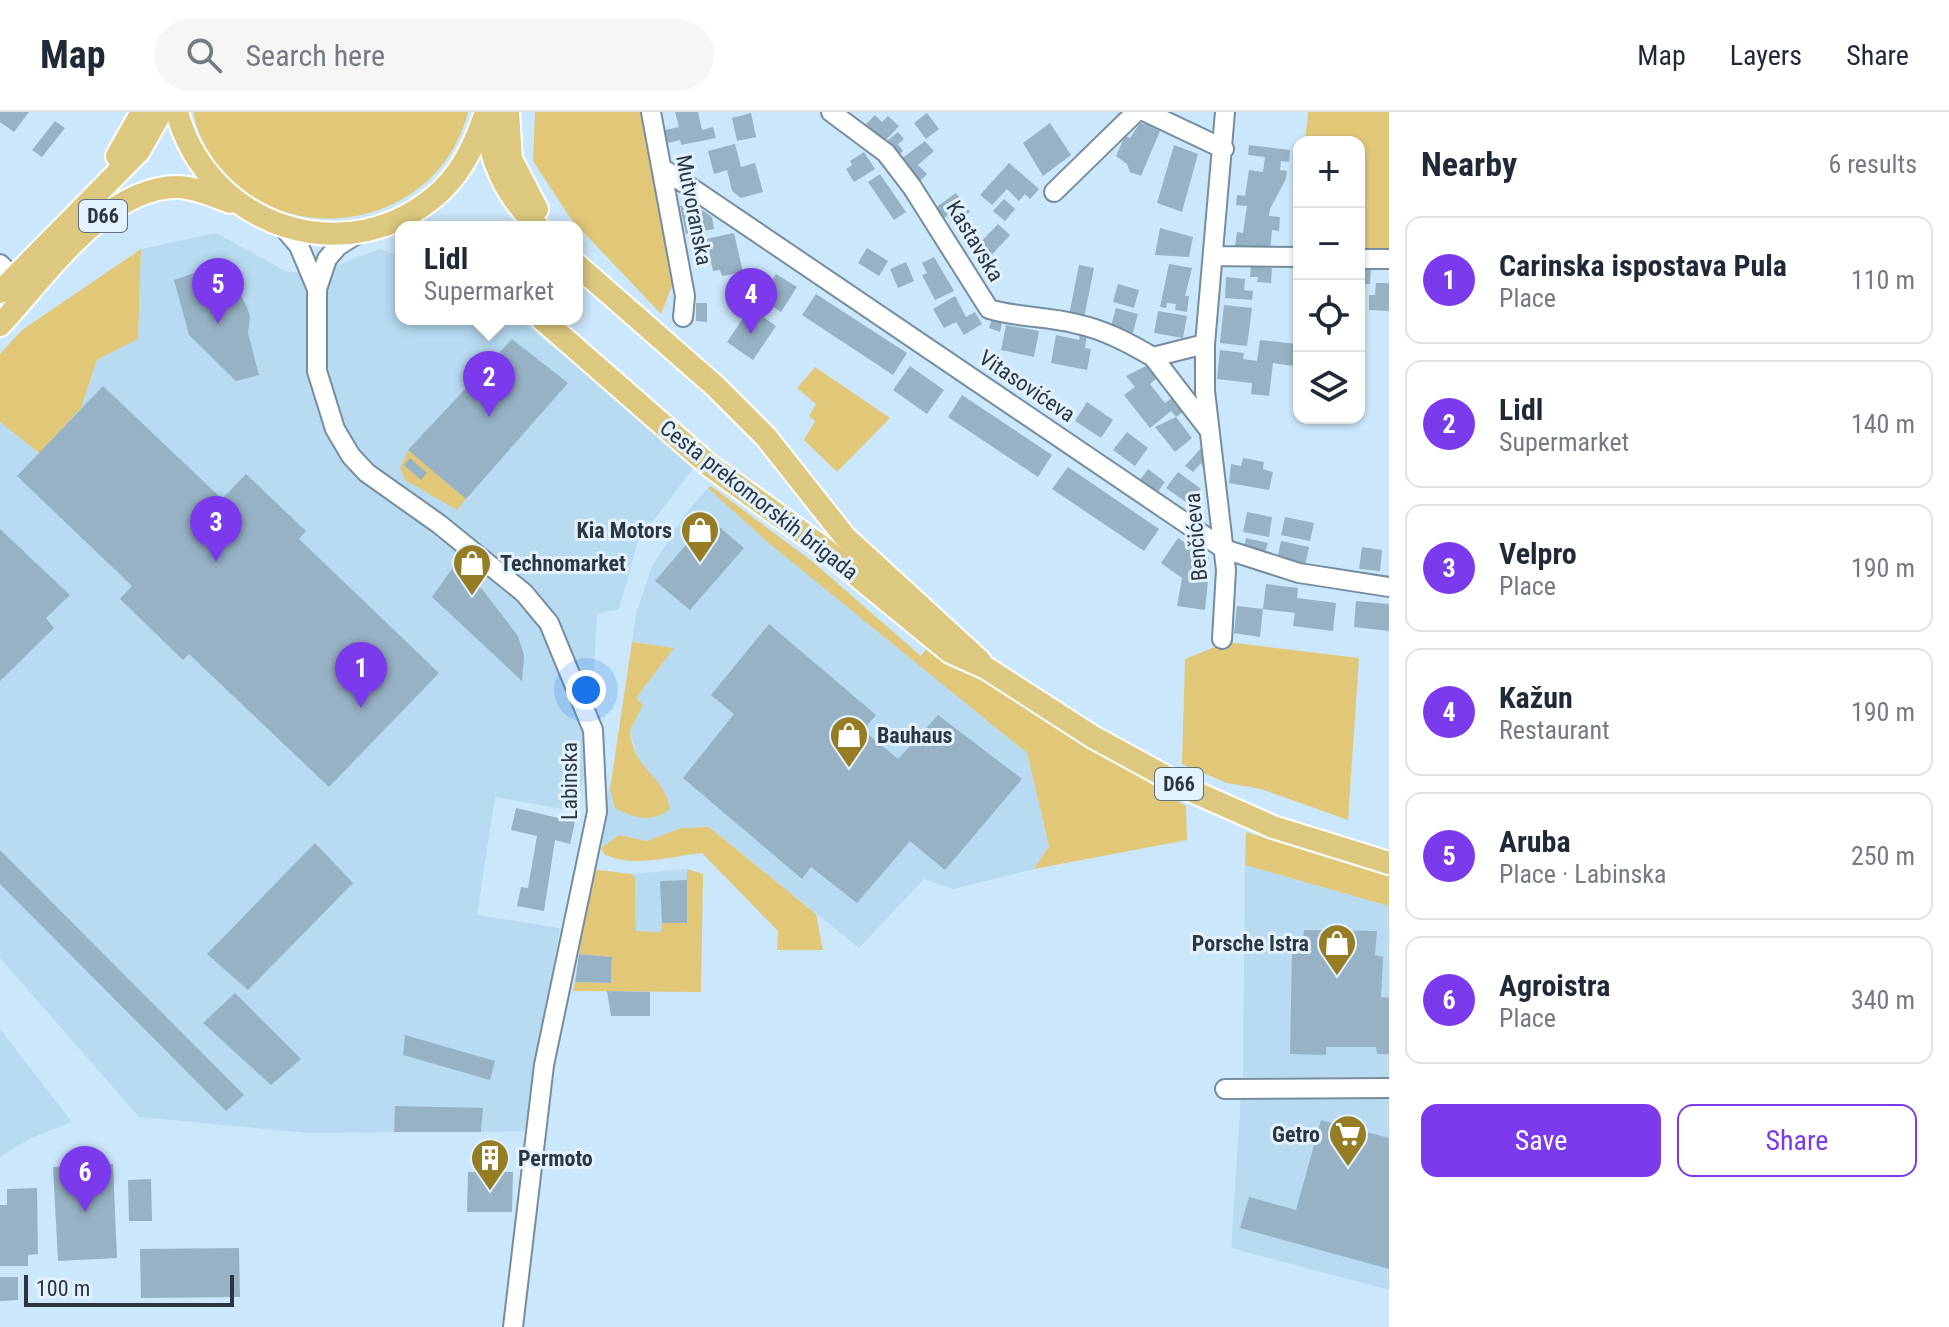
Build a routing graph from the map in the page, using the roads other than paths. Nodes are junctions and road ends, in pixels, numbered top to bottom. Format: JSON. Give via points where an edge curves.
{"nodes":[{"id":1,"x":142,"y":112,"type":"edge"},
{"id":2,"x":161,"y":112,"type":"edge"},
{"id":3,"x":177,"y":112,"type":"edge"},
{"id":4,"x":487,"y":112,"type":"edge"},
{"id":5,"x":508,"y":112,"type":"edge"},
{"id":6,"x":651,"y":112,"type":"edge"},
{"id":7,"x":831,"y":112,"type":"edge"},
{"id":8,"x":1136,"y":112,"type":"edge"},
{"id":9,"x":1146,"y":112,"type":"edge"},
{"id":10,"x":1225,"y":112,"type":"edge"},
{"id":11,"x":1224,"y":149,"type":"junction"},
{"id":12,"x":662,"y":168,"type":"junction"},
{"id":13,"x":1054,"y":192,"type":"dead end"},
{"id":14,"x":85,"y":202,"type":"junction"},
{"id":15,"x":242,"y":207,"type":"junction"},
{"id":16,"x":404,"y":221,"type":"edge"},
{"id":17,"x":533,"y":221,"type":"edge"},
{"id":18,"x":545,"y":221,"type":"edge"},
{"id":19,"x":282,"y":226,"type":"junction"},
{"id":20,"x":395,"y":226,"type":"edge"},
{"id":21,"x":362,"y":231,"type":"junction"},
{"id":22,"x":1213,"y":256,"type":"junction"},
{"id":23,"x":1293,"y":257,"type":"edge"},
{"id":24,"x":1365,"y":259,"type":"edge"},
{"id":25,"x":1389,"y":259,"type":"edge"},
{"id":26,"x":583,"y":270,"type":"edge"},
{"id":27,"x":5,"y":278,"type":"edge"},
{"id":28,"x":317,"y":289,"type":"junction"},
{"id":29,"x":683,"y":317,"type":"dead end"},
{"id":30,"x":0,"y":325,"type":"edge"},
{"id":31,"x":549,"y":325,"type":"edge"},
{"id":32,"x":1205,"y":344,"type":"junction"},
{"id":33,"x":1153,"y":357,"type":"junction"},
{"id":34,"x":1210,"y":431,"type":"junction"},
{"id":35,"x":1224,"y":549,"type":"junction"},
{"id":36,"x":1389,"y":587,"type":"edge"},
{"id":37,"x":1222,"y":639,"type":"dead end"},
{"id":38,"x":986,"y":668,"type":"junction"},
{"id":39,"x":1389,"y":863,"type":"edge"},
{"id":40,"x":1389,"y":1088,"type":"edge"},
{"id":41,"x":1225,"y":1089,"type":"dead end"},
{"id":42,"x":513,"y":1327,"type":"edge"}],
"edges":[{"from":1,"to":14,"type":"main road","via":[[124,149],[94,181]]},
{"from":2,"to":14,"type":"main road","number":"D66","via":[[139,151]]},
{"from":3,"to":15,"type":"main road","number":"D66","via":[[197,161]]},
{"from":4,"to":16,"type":"main road","number":"D66","via":[[477,140],[451,179]]},
{"from":4,"to":17,"type":"main road","number":"D66","via":[[488,139],[505,187]]},
{"from":5,"to":18,"type":"main road","via":[[508,145],[516,172]]},
{"from":6,"to":12,"type":"street","name":"Mutvoranska"},
{"from":7,"to":33,"type":"street","name":"Kastavska","via":[[886,153],[989,309],[1075,323]]},
{"from":8,"to":13,"type":"street"},
{"from":9,"to":11,"type":"street"},
{"from":10,"to":11,"type":"street","name":"Benčićeva"},
{"from":11,"to":22,"type":"street","name":"Benčićeva"},
{"from":12,"to":29,"type":"street","name":"Mutvoranska","via":[[685,296]]},
{"from":12,"to":35,"type":"street","name":"Vitasovićeva"},
{"from":14,"to":27,"type":"main road","number":"D66"},
{"from":15,"to":19,"type":"main road","number":"D66"},
{"from":15,"to":30,"type":"main road","number":"D66","via":[[179,187],[131,197],[87,232]]},
{"from":19,"to":21,"type":"main road","number":"D66","via":[[321,233]]},
{"from":19,"to":28,"type":"street","name":"Labinska","via":[[299,246]]},
{"from":20,"to":21,"type":"main road","number":"D66"},
{"from":21,"to":28,"type":"street","name":"Labinska","via":[[327,259]]},
{"from":22,"to":23,"type":"street"},
{"from":22,"to":32,"type":"street","name":"Benčićeva"},
{"from":24,"to":25,"type":"street"},
{"from":26,"to":38,"type":"main road","name":"Cesta prekomorskih brigada","number":"D66","via":[[715,386],[766,437],[845,537]]},
{"from":28,"to":42,"type":"street","name":"Labinska","via":[[317,371],[326,406],[351,456],[524,593],[549,623],[593,730],[597,812],[544,1065]]},
{"from":31,"to":38,"type":"main road","name":"Cesta prekomorskih brigada","number":"D66","via":[[710,466],[822,547],[950,652]]},
{"from":32,"to":33,"type":"street"},
{"from":32,"to":34,"type":"street","name":"Benčićeva"},
{"from":33,"to":34,"type":"street"},
{"from":34,"to":35,"type":"street","name":"Benčićeva"},
{"from":35,"to":36,"type":"street","name":"Vitasovićeva","via":[[1299,573]]},
{"from":35,"to":37,"type":"street","name":"Benčićeva"},
{"from":38,"to":39,"type":"main road","name":"Cesta prekomorskih brigada","number":"D66","via":[[1093,737],[1192,791],[1273,827]]},
{"from":40,"to":41,"type":"street"}]}
